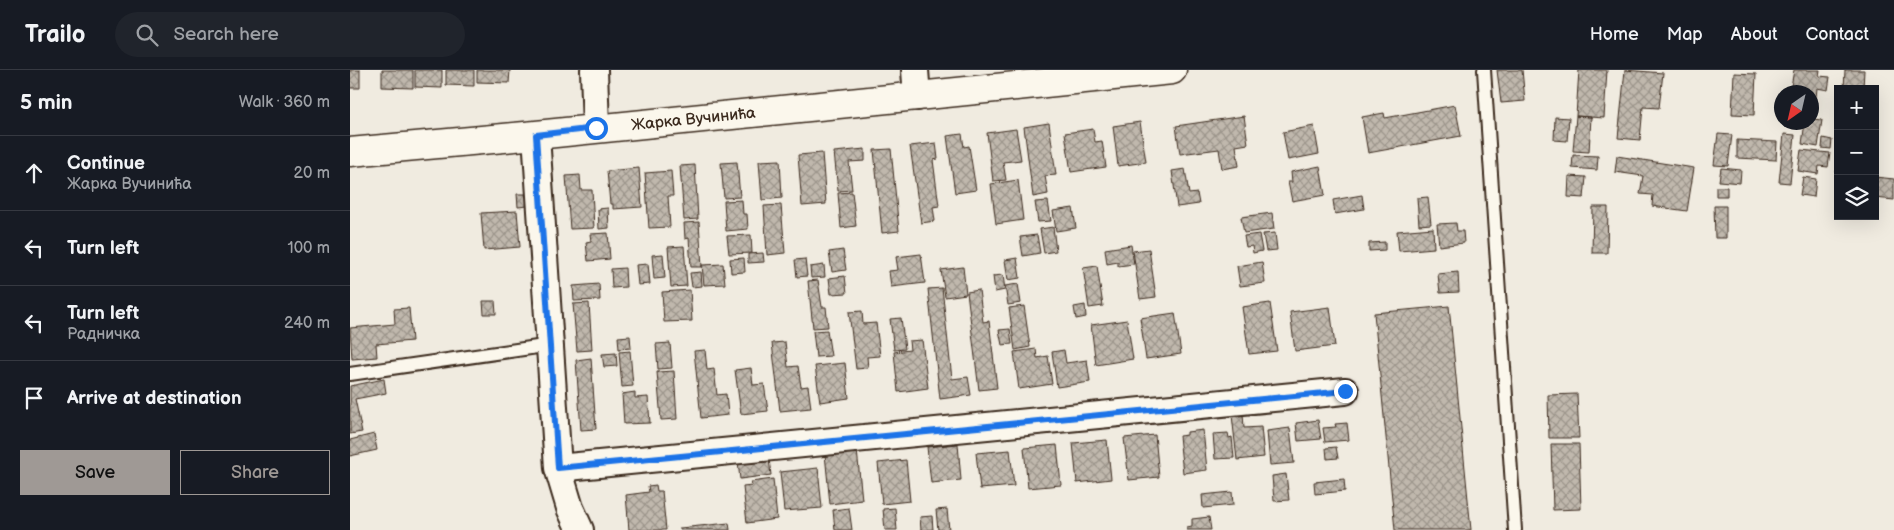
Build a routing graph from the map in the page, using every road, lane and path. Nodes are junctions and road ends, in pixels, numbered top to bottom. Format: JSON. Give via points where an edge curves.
{"nodes":[{"id":1,"x":594,"y":70,"type":"edge"},
{"id":2,"x":915,"y":70,"type":"edge"},
{"id":3,"x":1172,"y":70,"type":"edge"},
{"id":4,"x":1484,"y":70,"type":"edge"},
{"id":5,"x":917,"y":97,"type":"junction"},
{"id":6,"x":596,"y":128,"type":"junction"},
{"id":7,"x":536,"y":135,"type":"junction"},
{"id":8,"x":350,"y":152,"type":"edge"},
{"id":9,"x":551,"y":345,"type":"junction"},
{"id":10,"x":350,"y":374,"type":"edge"},
{"id":11,"x":1345,"y":391,"type":"dead end"},
{"id":12,"x":558,"y":468,"type":"junction"},
{"id":13,"x":580,"y":530,"type":"edge"},
{"id":14,"x":1514,"y":530,"type":"edge"}],
"edges":[{"from":1,"to":6,"type":"street"},
{"from":2,"to":5,"type":"street"},
{"from":3,"to":5,"type":"street","name":"Жарка Вучинића"},
{"from":4,"to":14,"type":"lane"},
{"from":5,"to":6,"type":"street","name":"Жарка Вучинића"},
{"from":6,"to":7,"type":"street","name":"Жарка Вучинића"},
{"from":7,"to":8,"type":"street","name":"Жарка Вучинића"},
{"from":7,"to":9,"type":"street"},
{"from":9,"to":10,"type":"lane"},
{"from":9,"to":12,"type":"street"},
{"from":11,"to":12,"type":"street"},
{"from":12,"to":13,"type":"street"}]}
